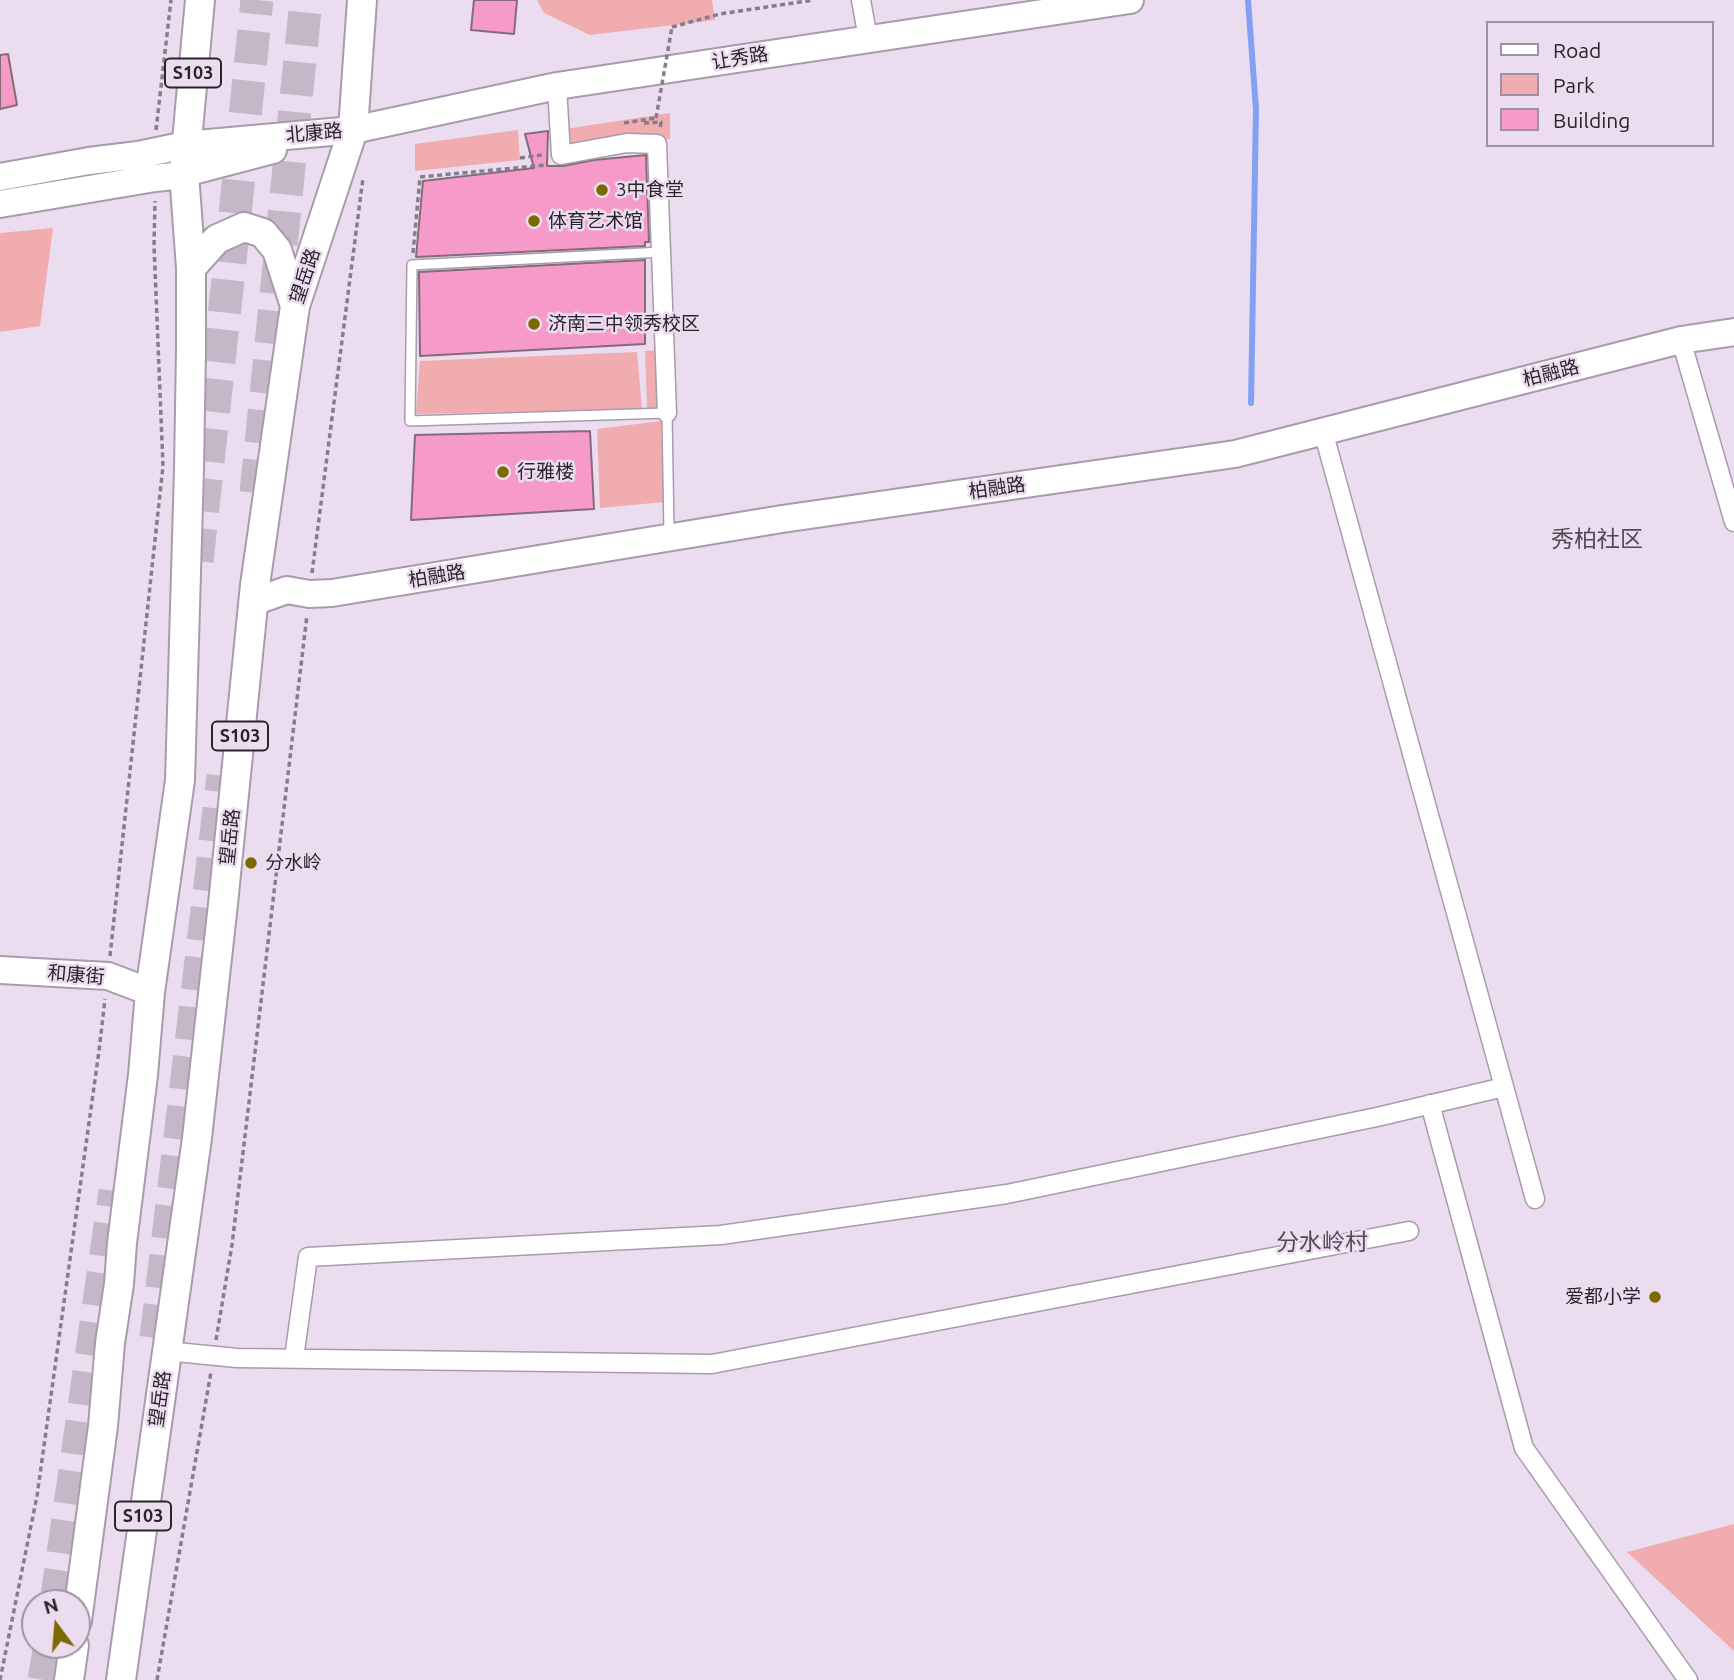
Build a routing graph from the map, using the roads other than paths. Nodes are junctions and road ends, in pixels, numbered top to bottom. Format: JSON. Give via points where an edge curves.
{"nodes":[{"id":1,"x":200,"y":0,"type":"edge"},
{"id":2,"x":362,"y":0,"type":"edge"},
{"id":3,"x":861,"y":0,"type":"edge"},
{"id":4,"x":1130,"y":0,"type":"edge"},
{"id":5,"x":868,"y":39,"type":"junction"},
{"id":6,"x":557,"y":86,"type":"junction"},
{"id":7,"x":353,"y":130,"type":"junction"},
{"id":8,"x":186,"y":145,"type":"junction"},
{"id":9,"x":154,"y":165,"type":"junction"},
{"id":10,"x":184,"y":173,"type":"junction"},
{"id":11,"x":0,"y":177,"type":"edge"},
{"id":12,"x":0,"y":204,"type":"edge"},
{"id":13,"x":662,"y":252,"type":"junction"},
{"id":14,"x":191,"y":268,"type":"junction"},
{"id":15,"x":295,"y":306,"type":"junction"},
{"id":16,"x":1734,"y":332,"type":"edge"},
{"id":17,"x":1681,"y":340,"type":"junction"},
{"id":18,"x":667,"y":414,"type":"junction"},
{"id":19,"x":1323,"y":431,"type":"junction"},
{"id":20,"x":1734,"y":522,"type":"edge"},
{"id":21,"x":669,"y":537,"type":"junction"},
{"id":22,"x":253,"y":602,"type":"junction"},
{"id":23,"x":0,"y":970,"type":"edge"},
{"id":24,"x":150,"y":992,"type":"junction"},
{"id":25,"x":1504,"y":1087,"type":"junction"},
{"id":26,"x":1430,"y":1104,"type":"junction"},
{"id":27,"x":1535,"y":1199,"type":"dead end"},
{"id":28,"x":1409,"y":1231,"type":"dead end"},
{"id":29,"x":166,"y":1351,"type":"junction"},
{"id":30,"x":294,"y":1358,"type":"junction"},
{"id":31,"x":81,"y":1589,"type":"edge"},
{"id":32,"x":72,"y":1659,"type":"edge"},
{"id":33,"x":69,"y":1680,"type":"edge"},
{"id":34,"x":121,"y":1680,"type":"edge"},
{"id":35,"x":1688,"y":1680,"type":"edge"}],
"edges":[{"from":1,"to":8,"type":"main road","number":"S103"},
{"from":2,"to":7,"type":"main road","name":"望岳路","number":"S103"},
{"from":3,"to":5,"type":"street"},
{"from":4,"to":5,"type":"street","name":"让秀路"},
{"from":5,"to":6,"type":"street","name":"让秀路"},
{"from":6,"to":7,"type":"street","name":"让秀路"},
{"from":6,"to":13,"type":"street","via":[[557,158],[628,142],[657,144]]},
{"from":7,"to":8,"type":"street","name":"北康路"},
{"from":7,"to":10,"type":"street","name":"北康路"},
{"from":7,"to":15,"type":"main road","name":"望岳路","number":"S103"},
{"from":8,"to":9,"type":"street","name":"北康路"},
{"from":8,"to":10,"type":"main road","number":"S103"},
{"from":9,"to":10,"type":"street","name":"北康路","via":[[174,176]]},
{"from":9,"to":11,"type":"street","name":"北康路","via":[[89,161]]},
{"from":9,"to":12,"type":"street","name":"北康路"},
{"from":10,"to":14,"type":"main road","number":"S103"},
{"from":13,"to":18,"type":"street"},
{"from":13,"to":18,"type":"lane","via":[[412,265],[410,421]]},
{"from":14,"to":15,"type":"main road","via":[[217,239],[244,228],[263,233],[277,250]]},
{"from":14,"to":24,"type":"main road","number":"S103","via":[[180,780]]},
{"from":15,"to":22,"type":"main road","name":"望岳路","number":"S103"},
{"from":16,"to":17,"type":"street","name":"柏融路"},
{"from":17,"to":19,"type":"street","name":"柏融路"},
{"from":17,"to":20,"type":"street"},
{"from":18,"to":21,"type":"lane"},
{"from":19,"to":21,"type":"street","name":"柏融路","via":[[1235,454]]},
{"from":19,"to":25,"type":"street"},
{"from":21,"to":22,"type":"street","name":"柏融路","via":[[346,591],[309,594],[287,590]]},
{"from":22,"to":29,"type":"main road","name":"望岳路","number":"S103","via":[[197,1138]]},
{"from":23,"to":24,"type":"street","name":"和康街","via":[[108,976]]},
{"from":24,"to":31,"type":"main road","number":"S103"},
{"from":25,"to":26,"type":"street"},
{"from":25,"to":27,"type":"street"},
{"from":26,"to":30,"type":"street","via":[[1007,1194],[721,1235],[307,1257]]},
{"from":26,"to":35,"type":"street","via":[[1524,1448]]},
{"from":28,"to":30,"type":"street","via":[[712,1364]]},
{"from":29,"to":30,"type":"street"},
{"from":29,"to":34,"type":"main road","name":"望岳路","number":"S103"},
{"from":32,"to":33,"type":"main road"}]}
